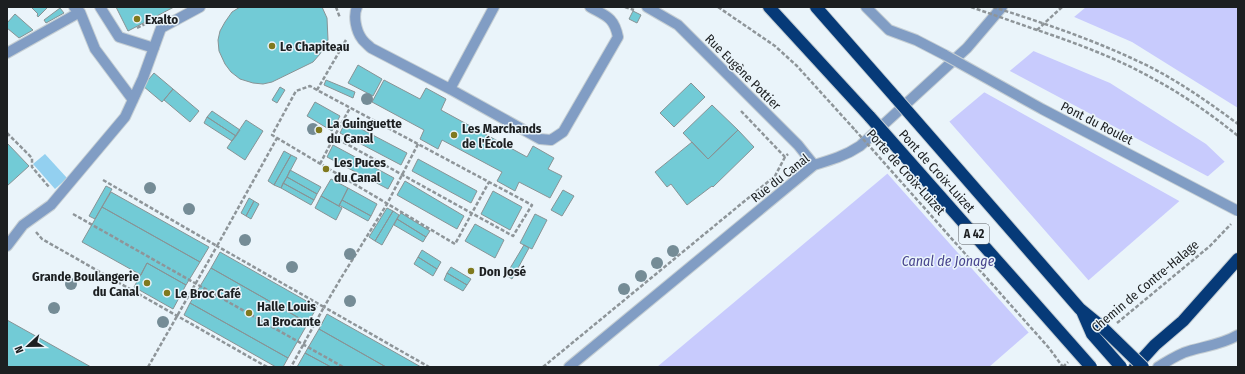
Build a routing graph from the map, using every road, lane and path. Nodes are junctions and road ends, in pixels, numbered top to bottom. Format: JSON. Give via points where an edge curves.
{"nodes":[{"id":1,"x":100,"y":7,"type":"edge"},
{"id":2,"x":200,"y":7,"type":"edge"},
{"id":3,"x":336,"y":7,"type":"edge"},
{"id":4,"x":357,"y":7,"type":"edge"},
{"id":5,"x":494,"y":7,"type":"edge"},
{"id":6,"x":590,"y":7,"type":"edge"},
{"id":7,"x":647,"y":7,"type":"edge"},
{"id":8,"x":718,"y":7,"type":"edge"},
{"id":9,"x":769,"y":7,"type":"edge"},
{"id":10,"x":816,"y":7,"type":"edge"},
{"id":11,"x":866,"y":7,"type":"edge"},
{"id":12,"x":971,"y":7,"type":"edge"},
{"id":13,"x":993,"y":7,"type":"edge"},
{"id":14,"x":1002,"y":7,"type":"edge"},
{"id":15,"x":1062,"y":7,"type":"edge"},
{"id":16,"x":77,"y":10,"type":"edge"},
{"id":17,"x":340,"y":21,"type":"dead end"},
{"id":18,"x":1043,"y":24,"type":"junction"},
{"id":19,"x":1037,"y":30,"type":"junction"},
{"id":20,"x":345,"y":34,"type":"dead end"},
{"id":21,"x":154,"y":48,"type":"junction"},
{"id":22,"x":7,"y":53,"type":"edge"},
{"id":23,"x":450,"y":89,"type":"junction"},
{"id":24,"x":317,"y":90,"type":"junction"},
{"id":25,"x":133,"y":100,"type":"junction"},
{"id":26,"x":350,"y":108,"type":"junction"},
{"id":27,"x":1238,"y":124,"type":"edge"},
{"id":28,"x":7,"y":133,"type":"edge"},
{"id":29,"x":1238,"y":136,"type":"edge"},
{"id":30,"x":334,"y":137,"type":"junction"},
{"id":31,"x":277,"y":138,"type":"junction"},
{"id":32,"x":418,"y":144,"type":"junction"},
{"id":33,"x":785,"y":157,"type":"dead end"},
{"id":34,"x":320,"y":164,"type":"junction"},
{"id":35,"x":814,"y":165,"type":"junction"},
{"id":36,"x":402,"y":175,"type":"junction"},
{"id":37,"x":103,"y":180,"type":"dead end"},
{"id":38,"x":489,"y":182,"type":"junction"},
{"id":39,"x":54,"y":192,"type":"dead end"},
{"id":40,"x":387,"y":204,"type":"junction"},
{"id":41,"x":1238,"y":211,"type":"edge"},
{"id":42,"x":472,"y":213,"type":"junction"},
{"id":43,"x":73,"y":214,"type":"dead end"},
{"id":44,"x":28,"y":221,"type":"junction"},
{"id":45,"x":1232,"y":223,"type":"dead end"},
{"id":46,"x":7,"y":246,"type":"edge"},
{"id":47,"x":217,"y":246,"type":"junction"},
{"id":48,"x":1238,"y":259,"type":"edge"},
{"id":49,"x":195,"y":284,"type":"junction"},
{"id":50,"x":324,"y":307,"type":"junction"},
{"id":51,"x":1080,"y":308,"type":"junction"},
{"id":52,"x":177,"y":316,"type":"junction"},
{"id":53,"x":1112,"y":327,"type":"dead end"},
{"id":54,"x":1238,"y":335,"type":"edge"},
{"id":55,"x":303,"y":345,"type":"junction"},
{"id":56,"x":1078,"y":352,"type":"junction"},
{"id":57,"x":1069,"y":362,"type":"dead end"},
{"id":58,"x":148,"y":367,"type":"edge"},
{"id":59,"x":267,"y":367,"type":"edge"},
{"id":60,"x":291,"y":367,"type":"edge"},
{"id":61,"x":343,"y":367,"type":"edge"},
{"id":62,"x":429,"y":367,"type":"edge"},
{"id":63,"x":543,"y":367,"type":"edge"},
{"id":64,"x":569,"y":367,"type":"edge"},
{"id":65,"x":1063,"y":367,"type":"edge"},
{"id":66,"x":1083,"y":367,"type":"edge"},
{"id":67,"x":1091,"y":367,"type":"edge"},
{"id":68,"x":1121,"y":367,"type":"edge"},
{"id":69,"x":1136,"y":367,"type":"edge"},
{"id":70,"x":1143,"y":367,"type":"edge"},
{"id":71,"x":1158,"y":367,"type":"edge"}],
"edges":[{"from":1,"to":21,"type":"street","via":[[119,37]]},
{"from":2,"to":21,"type":"street","via":[[161,28]]},
{"from":3,"to":17,"type":"path"},
{"from":4,"to":23,"type":"street","via":[[356,23],[362,39],[372,48]]},
{"from":5,"to":23,"type":"street"},
{"from":6,"to":23,"type":"street","via":[[615,24],[618,37],[563,132],[551,140],[540,139]]},
{"from":7,"to":35,"type":"street","name":"Rue Eugène Pottier","via":[[678,25],[798,145]]},
{"from":8,"to":65,"type":"path","name":"Porte de Croix-Luizet","bridge":true,"via":[[775,46],[797,66],[1049,348]]},
{"from":9,"to":56,"type":"highway","name":"Pont de Croix-Luizet","number":"A 42","bridge":true},
{"from":10,"to":51,"type":"highway","name":"Pont de Croix-Luizet","number":"A 42","bridge":true},
{"from":11,"to":41,"type":"street","name":"Pont du Roulet","bridge":true,"via":[[889,30],[945,55]]},
{"from":12,"to":19,"type":"path","bridge":true},
{"from":13,"to":18,"type":"path","bridge":true},
{"from":14,"to":35,"type":"street","name":"Rue du Canal","via":[[967,48],[860,146],[840,157]]},
{"from":15,"to":18,"type":"path"},
{"from":16,"to":22,"type":"street"},
{"from":16,"to":25,"type":"street","via":[[95,48]]},
{"from":18,"to":19,"type":"path","bridge":true},
{"from":18,"to":27,"type":"path","bridge":true,"via":[[1113,50],[1154,69],[1190,90]]},
{"from":19,"to":29,"type":"path","via":[[1151,77],[1186,98]]},
{"from":20,"to":24,"type":"path","via":[[347,41]]},
{"from":21,"to":25,"type":"street"},
{"from":24,"to":26,"type":"path"},
{"from":24,"to":31,"type":"path","via":[[310,86],[296,91],[272,135]]},
{"from":25,"to":44,"type":"street","via":[[125,117],[51,205]]},
{"from":26,"to":30,"type":"path"},
{"from":26,"to":32,"type":"path"},
{"from":28,"to":39,"type":"path","via":[[32,158],[32,167]]},
{"from":30,"to":34,"type":"path"},
{"from":30,"to":36,"type":"path"},
{"from":31,"to":34,"type":"path"},
{"from":31,"to":47,"type":"path"},
{"from":32,"to":36,"type":"path"},
{"from":32,"to":38,"type":"path"},
{"from":33,"to":63,"type":"path","via":[[775,176]]},
{"from":34,"to":40,"type":"path"},
{"from":35,"to":64,"type":"street","name":"Rue du Canal"},
{"from":36,"to":40,"type":"path"},
{"from":36,"to":42,"type":"path"},
{"from":37,"to":47,"type":"path"},
{"from":38,"to":42,"type":"path"},
{"from":38,"to":42,"type":"path","via":[[532,205],[513,236]]},
{"from":40,"to":42,"type":"path","via":[[455,244]]},
{"from":40,"to":50,"type":"path"},
{"from":43,"to":49,"type":"path"},
{"from":44,"to":46,"type":"street"},
{"from":44,"to":52,"type":"path","via":[[42,239]]},
{"from":45,"to":53,"type":"path","name":"Chemin de Contre-Halage","via":[[1210,246]]},
{"from":47,"to":49,"type":"path"},
{"from":47,"to":50,"type":"path"},
{"from":48,"to":69,"type":"highway","via":[[1183,321],[1155,345]]},
{"from":49,"to":52,"type":"path"},
{"from":49,"to":55,"type":"path"},
{"from":50,"to":55,"type":"path"},
{"from":50,"to":62,"type":"path"},
{"from":51,"to":68,"type":"highway","bridge":true,"via":[[1092,334]]},
{"from":51,"to":70,"type":"highway","bridge":true},
{"from":52,"to":58,"type":"path"},
{"from":52,"to":59,"type":"path"},
{"from":54,"to":71,"type":"street","via":[[1221,343],[1171,358]]},
{"from":55,"to":60,"type":"path"},
{"from":55,"to":61,"type":"path"},
{"from":56,"to":66,"type":"highway","bridge":true},
{"from":56,"to":67,"type":"highway","name":"Pont de Croix-Luizet","bridge":true},
{"from":57,"to":65,"type":"path"}]}
